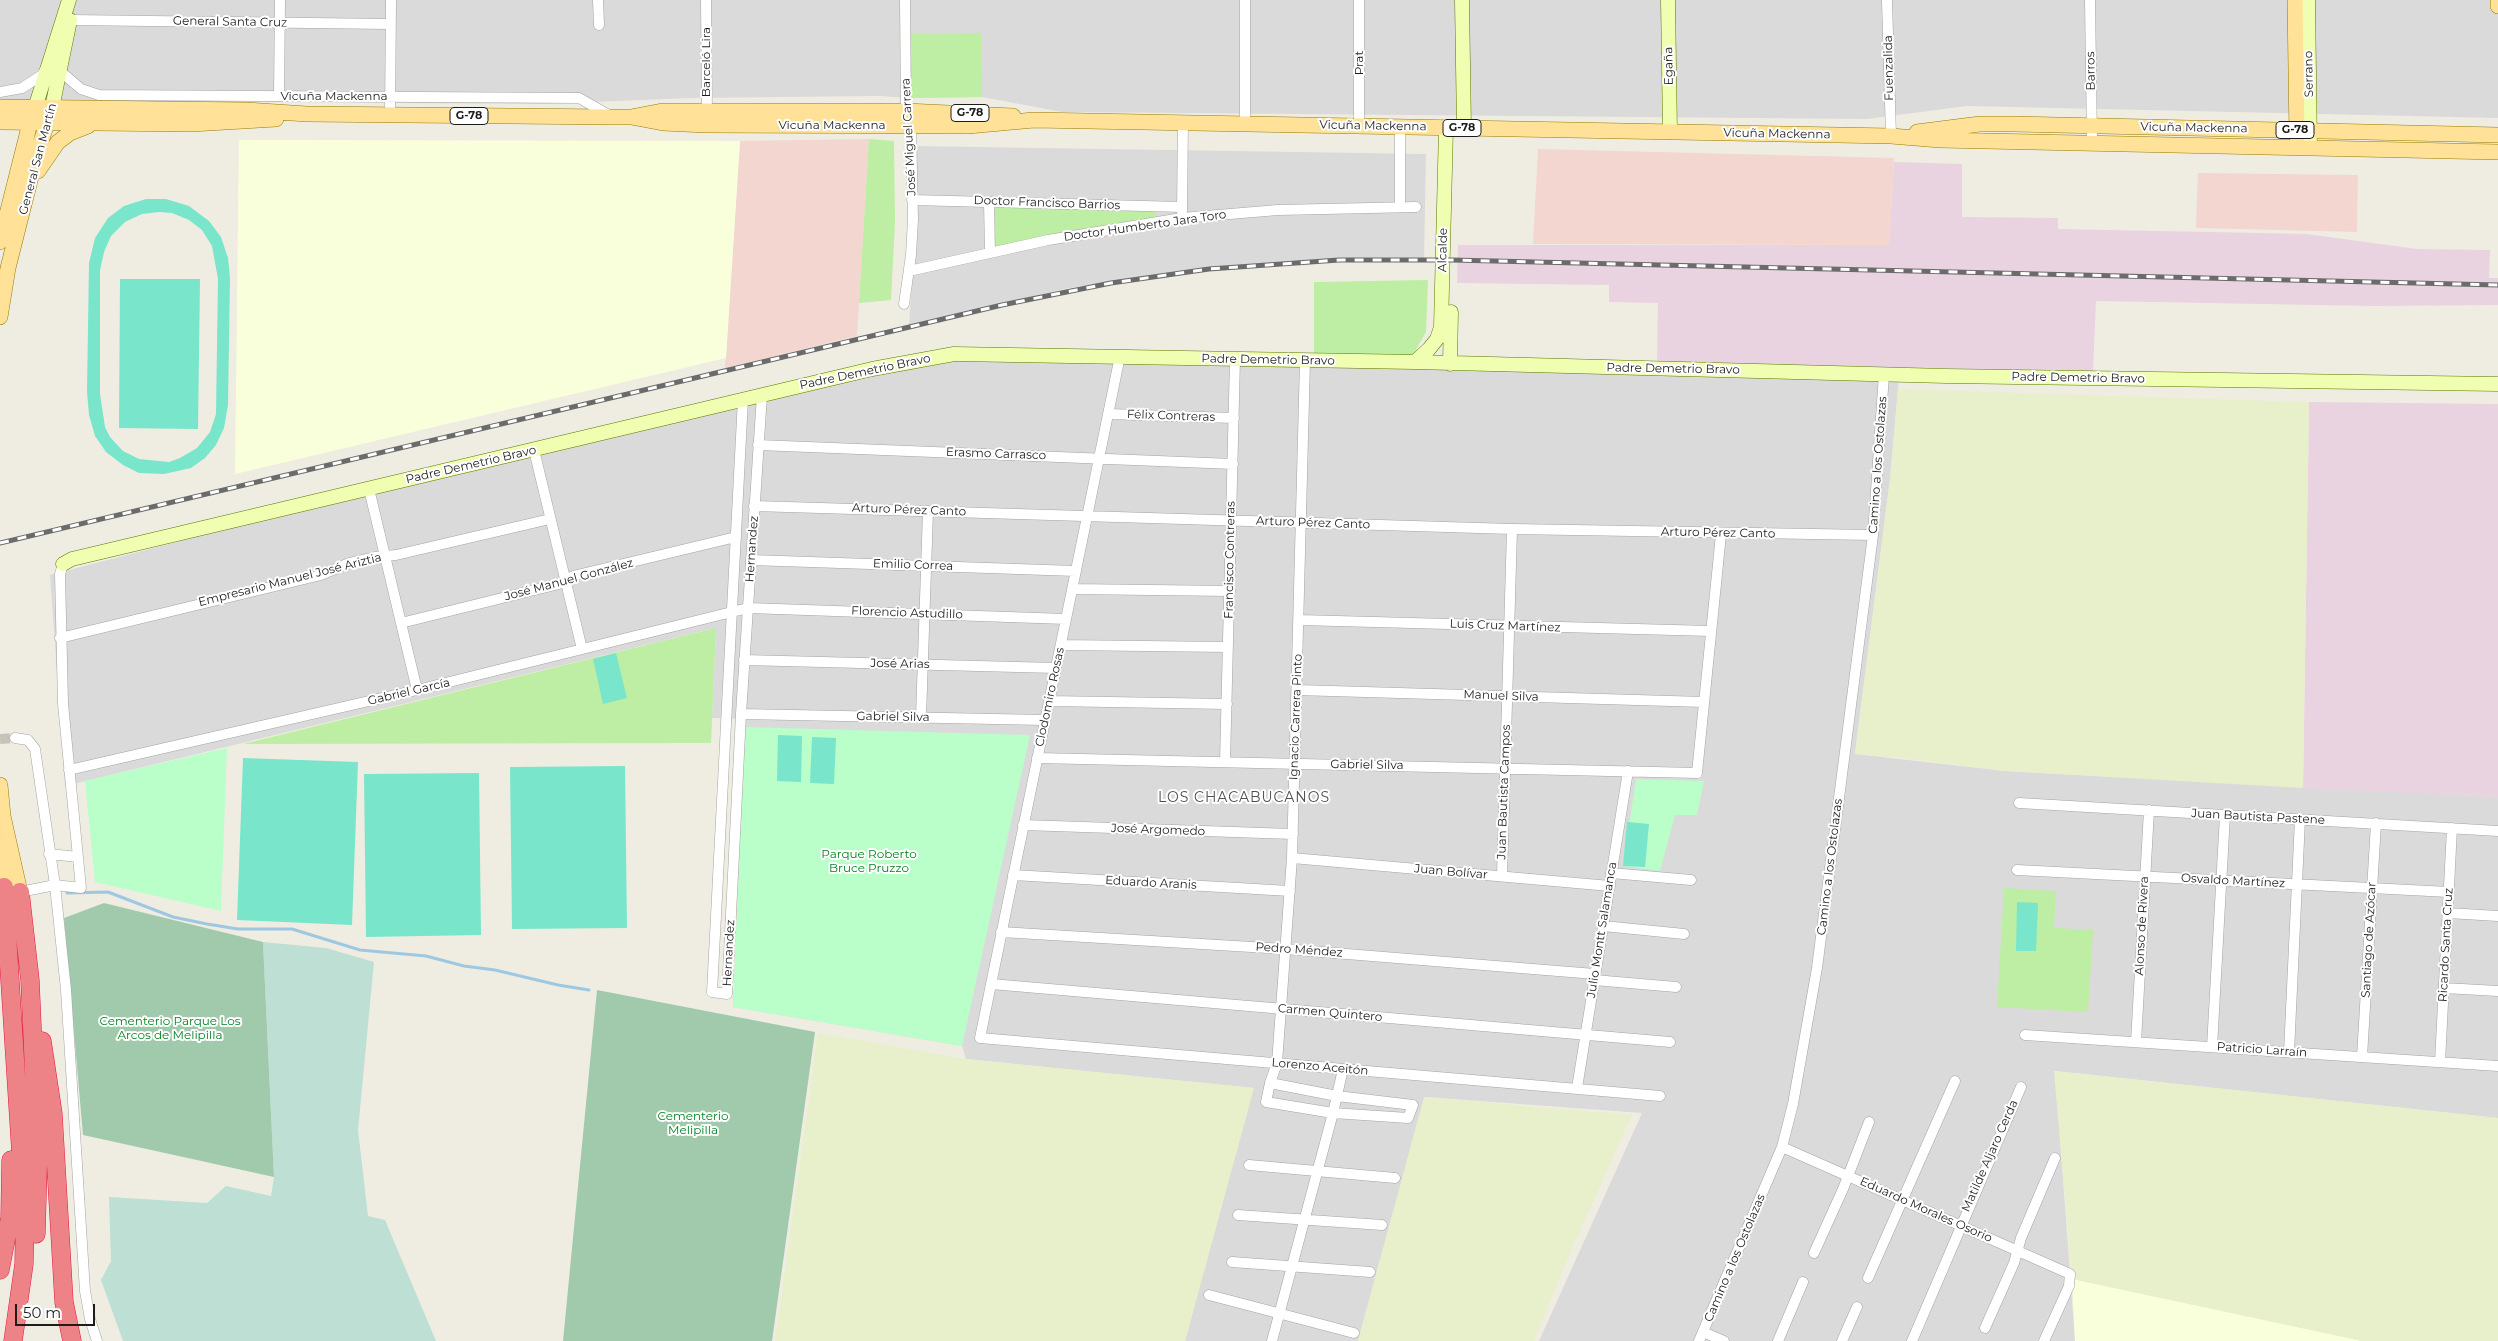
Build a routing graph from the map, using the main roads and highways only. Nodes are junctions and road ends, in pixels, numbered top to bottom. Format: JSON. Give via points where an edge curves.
{"nodes":[{"id":1,"x":2295,"y":0,"type":"edge"},
{"id":2,"x":2498,"y":0,"type":"edge"},
{"id":3,"x":2498,"y":6,"type":"edge"},
{"id":4,"x":0,"y":107,"type":"edge"},
{"id":5,"x":35,"y":108,"type":"junction"},
{"id":6,"x":52,"y":108,"type":"junction"},
{"id":7,"x":307,"y":114,"type":"junction"},
{"id":8,"x":707,"y":118,"type":"junction"},
{"id":9,"x":1034,"y":120,"type":"junction"},
{"id":10,"x":0,"y":122,"type":"edge"},
{"id":11,"x":30,"y":123,"type":"junction"},
{"id":12,"x":47,"y":123,"type":"junction"},
{"id":13,"x":96,"y":124,"type":"junction"},
{"id":14,"x":2303,"y":130,"type":"junction"},
{"id":15,"x":2498,"y":135,"type":"edge"},
{"id":16,"x":1890,"y":136,"type":"junction"},
{"id":17,"x":2304,"y":148,"type":"junction"},
{"id":18,"x":2498,"y":152,"type":"edge"},
{"id":19,"x":29,"y":190,"type":"junction"},
{"id":20,"x":0,"y":242,"type":"edge"},
{"id":21,"x":0,"y":317,"type":"edge"},
{"id":22,"x":0,"y":785,"type":"edge"},
{"id":23,"x":8,"y":888,"type":"edge"},
{"id":24,"x":30,"y":980,"type":"junction"},
{"id":25,"x":9,"y":992,"type":"junction"},
{"id":26,"x":0,"y":1270,"type":"edge"},
{"id":27,"x":13,"y":1341,"type":"edge"},
{"id":28,"x":19,"y":1341,"type":"edge"},
{"id":29,"x":72,"y":1341,"type":"edge"}],
"edges":[{"from":1,"to":14,"type":"main road","name":"Serrano"},
{"from":2,"to":3,"type":"main road"},
{"from":4,"to":5,"type":"main road","name":"Vicuña Mackenna","number":"G-78"},
{"from":5,"to":6,"type":"main road","name":"Vicuña Mackenna","number":"G-78"},
{"from":5,"to":11,"type":"main road","name":"General San Martín"},
{"from":6,"to":7,"type":"main road","name":"Vicuña Mackenna","number":"G-78","via":[[246,110]]},
{"from":6,"to":12,"type":"main road","name":"General San Martín"},
{"from":7,"to":8,"type":"main road","name":"Vicuña Mackenna","number":"G-78","via":[[631,117],[662,111]]},
{"from":7,"to":13,"type":"main road","name":"Vicuña Mackenna","number":"G-78","via":[[236,123]]},
{"from":8,"to":9,"type":"main road","name":"Vicuña Mackenna","number":"G-78","via":[[911,126]]},
{"from":8,"to":9,"type":"main road","name":"Vicuña Mackenna","number":"G-78","via":[[906,111],[991,114]]},
{"from":9,"to":16,"type":"main road","name":"Vicuña Mackenna","number":"G-78"},
{"from":10,"to":11,"type":"main road","name":"Vicuña Mackenna","number":"G-78"},
{"from":11,"to":12,"type":"main road","name":"Vicuña Mackenna","number":"G-78"},
{"from":11,"to":20,"type":"main road","name":"General San Martín"},
{"from":12,"to":13,"type":"main road","name":"Vicuña Mackenna","number":"G-78"},
{"from":12,"to":19,"type":"main road","name":"General San Martín"},
{"from":13,"to":19,"type":"main road","via":[[70,133],[58,142],[45,158]]},
{"from":14,"to":15,"type":"main road","name":"Vicuña Mackenna","number":"G-78"},
{"from":14,"to":16,"type":"main road","name":"Vicuña Mackenna","number":"G-78","via":[[1980,124]]},
{"from":14,"to":17,"type":"main road","name":"Serrano"},
{"from":16,"to":17,"type":"main road","name":"Vicuña Mackenna","number":"G-78"},
{"from":17,"to":18,"type":"main road","name":"Vicuña Mackenna","number":"G-78"},
{"from":19,"to":21,"type":"main road","name":"General San Martín","via":[[8,268]]},
{"from":22,"to":23,"type":"main road"},
{"from":23,"to":24,"type":"highway"},
{"from":23,"to":25,"type":"highway"},
{"from":24,"to":28,"type":"highway","via":[[38,1199],[34,1253]]},
{"from":24,"to":29,"type":"highway","via":[[53,1114],[63,1288]]},
{"from":25,"to":26,"type":"highway","via":[[12,1178],[8,1233]]},
{"from":25,"to":27,"type":"highway","via":[[26,1216],[24,1264]]}]}
